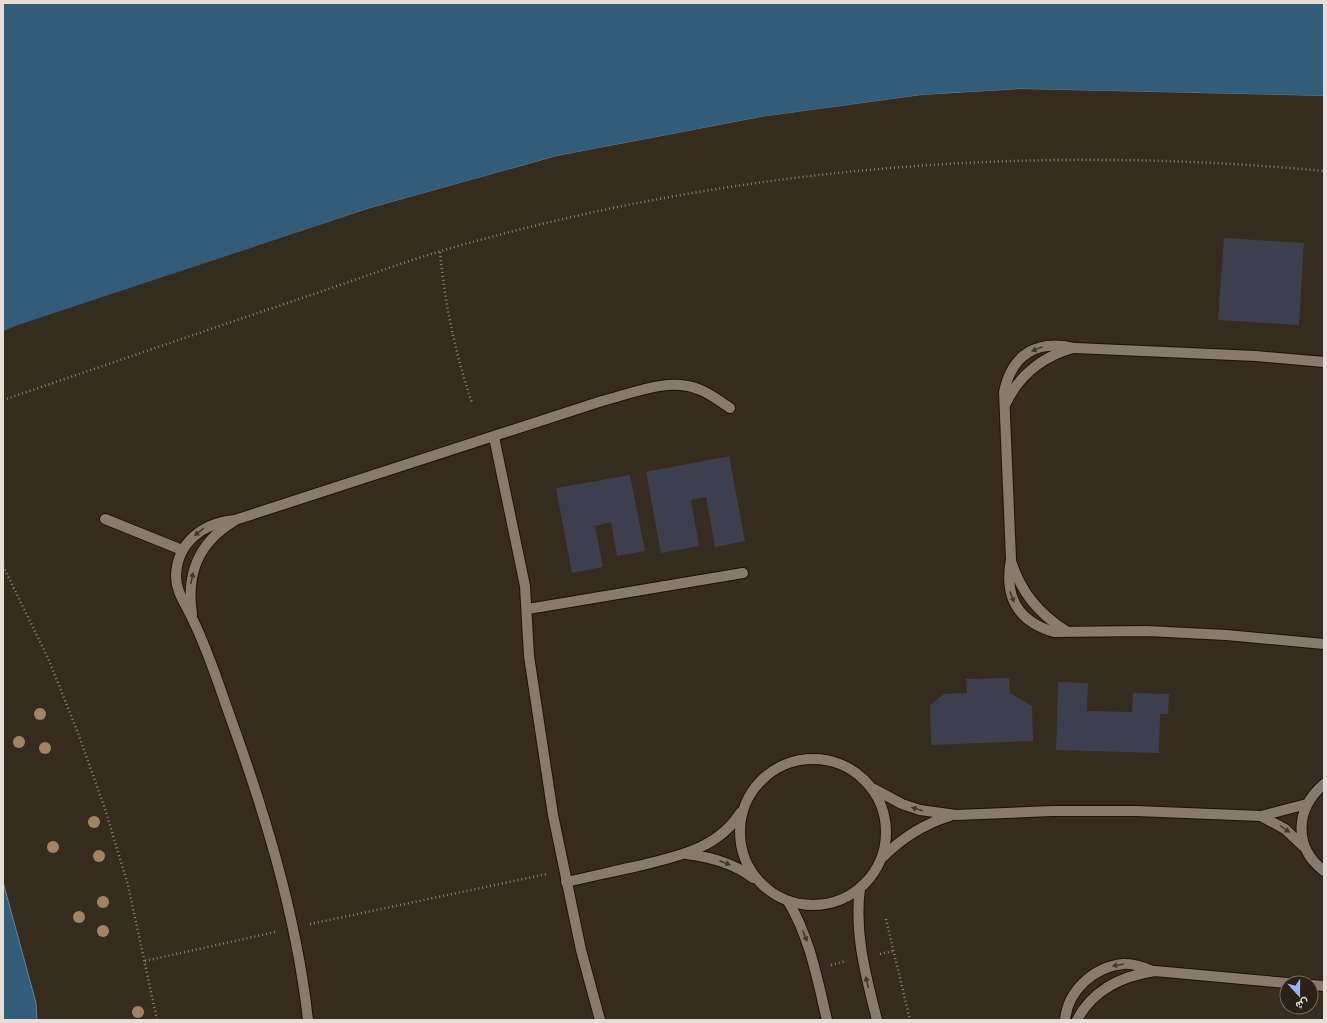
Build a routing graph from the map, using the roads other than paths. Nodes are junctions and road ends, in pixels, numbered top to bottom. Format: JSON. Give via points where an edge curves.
{"nodes":[{"id":1,"x":1075,"y":348,"type":"junction"},
{"id":2,"x":1324,"y":362,"type":"edge"},
{"id":3,"x":1005,"y":406,"type":"junction"},
{"id":4,"x":730,"y":408,"type":"dead end"},
{"id":5,"x":494,"y":437,"type":"junction"},
{"id":6,"x":105,"y":519,"type":"dead end"},
{"id":7,"x":234,"y":520,"type":"junction"},
{"id":8,"x":182,"y":550,"type":"junction"},
{"id":9,"x":1011,"y":559,"type":"junction"},
{"id":10,"x":743,"y":573,"type":"dead end"},
{"id":11,"x":528,"y":609,"type":"junction"},
{"id":12,"x":192,"y":616,"type":"junction"},
{"id":13,"x":1068,"y":632,"type":"junction"},
{"id":14,"x":1324,"y":644,"type":"edge"},
{"id":15,"x":1324,"y":784,"type":"edge"},
{"id":16,"x":871,"y":787,"type":"junction"},
{"id":17,"x":1307,"y":804,"type":"junction"},
{"id":18,"x":744,"y":807,"type":"junction"},
{"id":19,"x":956,"y":814,"type":"junction"},
{"id":20,"x":1261,"y":816,"type":"junction"},
{"id":21,"x":1304,"y":847,"type":"junction"},
{"id":22,"x":687,"y":854,"type":"junction"},
{"id":23,"x":882,"y":857,"type":"junction"},
{"id":24,"x":1324,"y":872,"type":"edge"},
{"id":25,"x":566,"y":882,"type":"junction"},
{"id":26,"x":760,"y":883,"type":"junction"},
{"id":27,"x":860,"y":888,"type":"junction"},
{"id":28,"x":788,"y":901,"type":"junction"},
{"id":29,"x":1155,"y":971,"type":"junction"},
{"id":30,"x":1279,"y":982,"type":"edge"},
{"id":31,"x":308,"y":1020,"type":"edge"},
{"id":32,"x":600,"y":1020,"type":"edge"},
{"id":33,"x":827,"y":1020,"type":"edge"},
{"id":34,"x":877,"y":1020,"type":"edge"},
{"id":35,"x":1065,"y":1020,"type":"edge"},
{"id":36,"x":1077,"y":1020,"type":"edge"}],
"edges":[{"from":1,"to":2,"type":"street","via":[[1248,355]]},
{"from":1,"to":3,"type":"street","via":[[1059,352],[1032,368],[1016,385]]},
{"from":1,"to":3,"type":"street","one_way":true,"via":[[1047,345],[1022,356],[1013,366],[1007,379],[1004,392]]},
{"from":3,"to":9,"type":"street"},
{"from":4,"to":5,"type":"street","via":[[697,388],[671,385],[602,401]]},
{"from":5,"to":7,"type":"street"},
{"from":5,"to":11,"type":"street"},
{"from":6,"to":8,"type":"street"},
{"from":7,"to":8,"type":"street","one_way":true,"via":[[210,525],[199,531]]},
{"from":12,"to":7,"type":"street","one_way":true,"via":[[190,588],[197,561],[212,537]]},
{"from":8,"to":12,"type":"street","via":[[177,564],[178,592]]},
{"from":9,"to":13,"type":"street","via":[[1022,589],[1031,602],[1042,614]]},
{"from":9,"to":13,"type":"street","one_way":true,"via":[[1008,586],[1019,611],[1041,628],[1054,632]]},
{"from":10,"to":11,"type":"street"},
{"from":11,"to":25,"type":"street","via":[[532,678]]},
{"from":12,"to":31,"type":"street","via":[[251,772],[274,852],[292,928]]},
{"from":13,"to":14,"type":"street","via":[[1147,631]]},
{"from":15,"to":17,"type":"street"},
{"from":16,"to":18,"type":"street","via":[[855,772],[835,762],[813,759],[790,762],[771,772],[755,788]]},
{"from":19,"to":16,"type":"street","one_way":true,"via":[[914,808]]},
{"from":16,"to":23,"type":"street","via":[[884,813],[886,843]]},
{"from":17,"to":20,"type":"street"},
{"from":17,"to":21,"type":"street","via":[[1301,832]]},
{"from":18,"to":22,"type":"street","via":[[736,820],[714,841]]},
{"from":18,"to":26,"type":"street","via":[[739,827],[741,847],[748,867]]},
{"from":19,"to":20,"type":"street","via":[[1136,811]]},
{"from":19,"to":23,"type":"street","via":[[918,829],[894,845]]},
{"from":20,"to":21,"type":"street","one_way":true,"via":[[1285,829]]},
{"from":21,"to":24,"type":"street"},
{"from":22,"to":25,"type":"street"},
{"from":22,"to":26,"type":"street","one_way":true,"via":[[734,866]]},
{"from":23,"to":27,"type":"street","via":[[873,874]]},
{"from":25,"to":32,"type":"street"},
{"from":26,"to":28,"type":"street","via":[[773,894]]},
{"from":27,"to":28,"type":"street","via":[[844,898],[826,904],[807,905]]},
{"from":34,"to":27,"type":"street","one_way":true,"via":[[859,941]]},
{"from":28,"to":33,"type":"street","one_way":true,"via":[[811,951]]},
{"from":29,"to":30,"type":"street"},
{"from":29,"to":35,"type":"street","one_way":true,"via":[[1124,964],[1108,967],[1093,974],[1080,985],[1071,998]]},
{"from":29,"to":36,"type":"street","via":[[1121,979],[1105,988],[1092,999]]}]}
